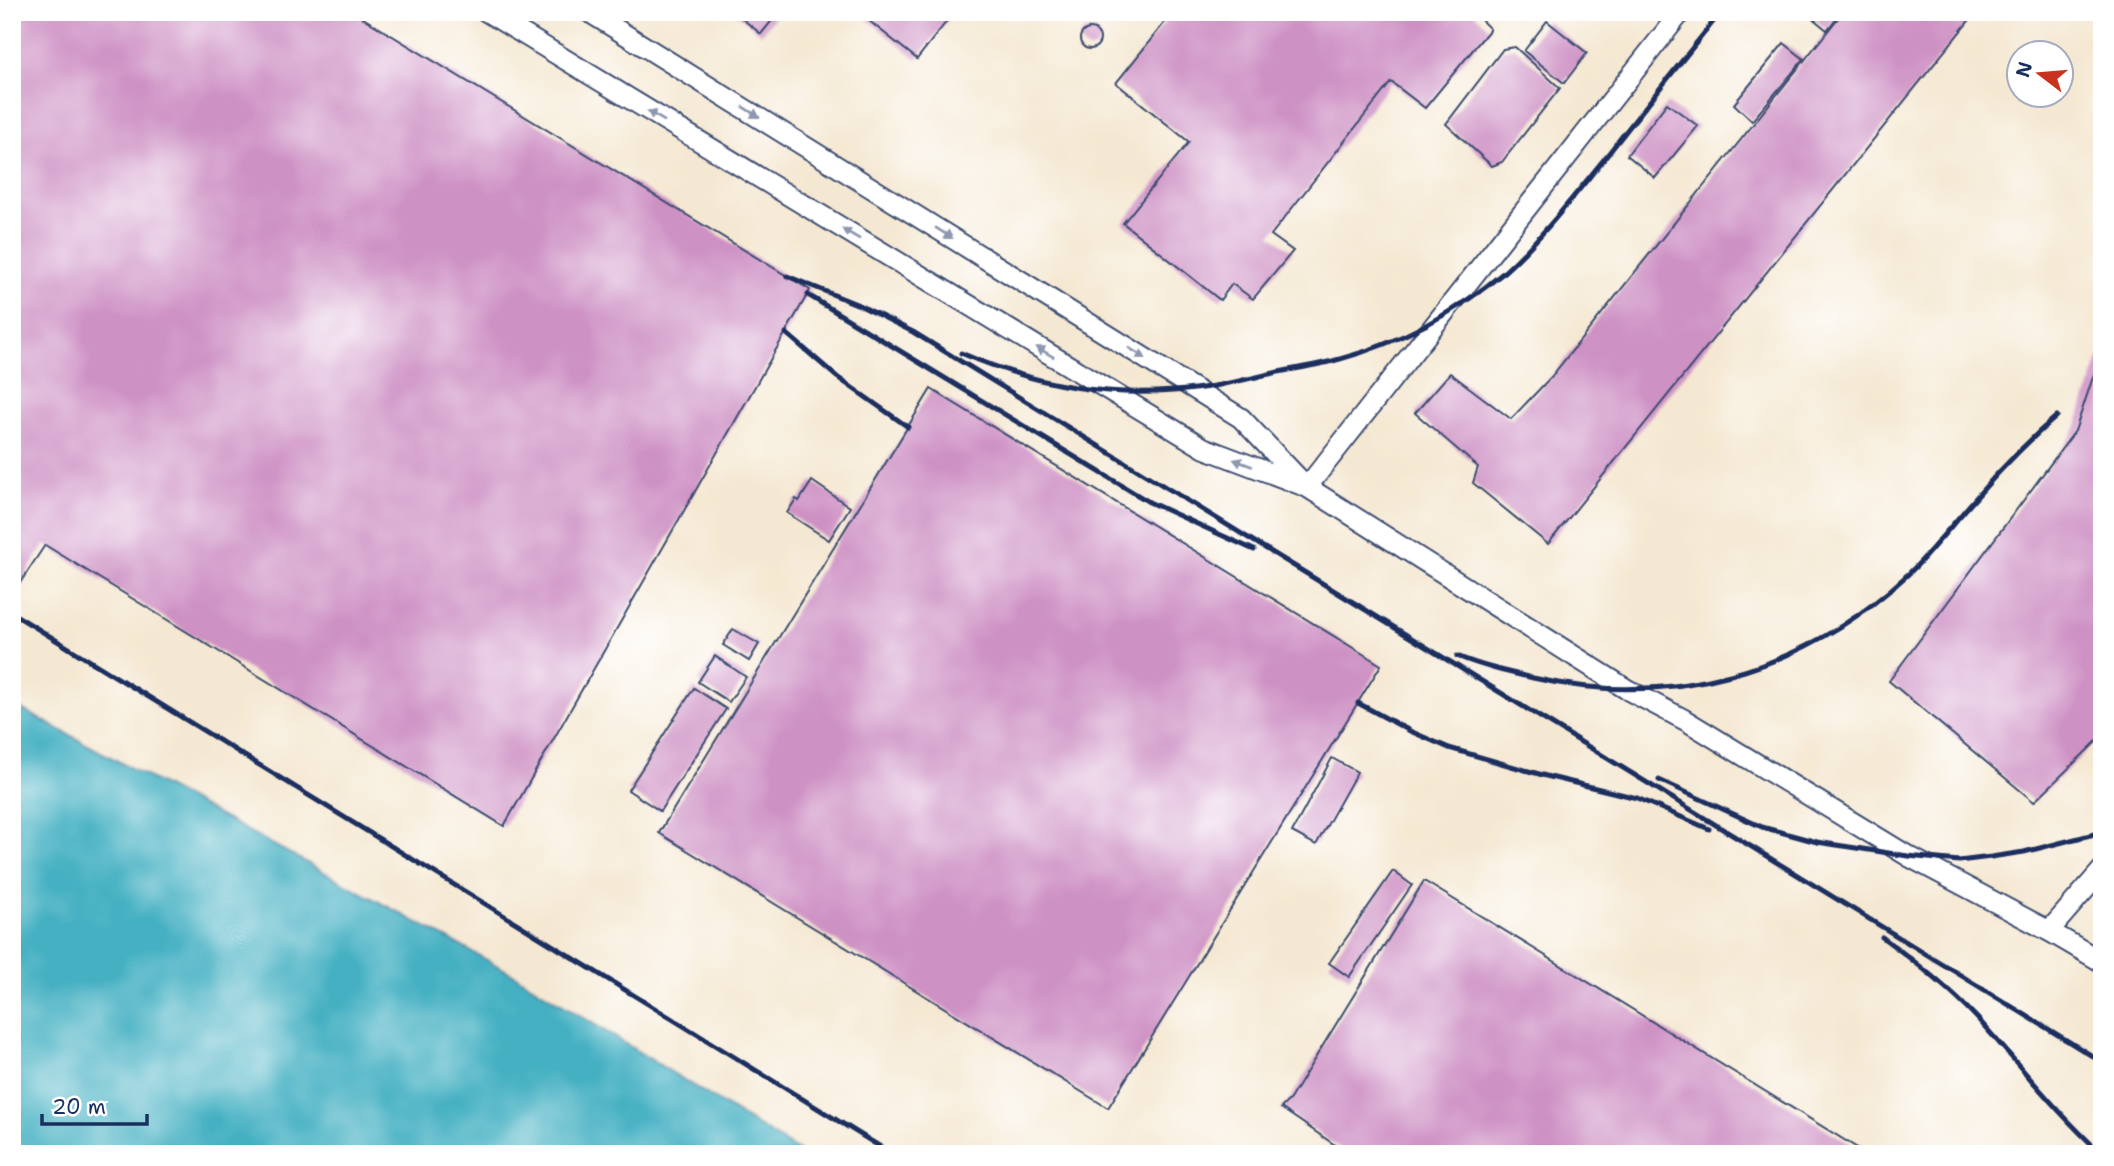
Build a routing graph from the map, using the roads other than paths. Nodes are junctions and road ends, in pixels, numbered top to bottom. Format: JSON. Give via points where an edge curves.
{"nodes":[{"id":1,"x":487,"y":12,"type":"edge"},
{"id":2,"x":589,"y":12,"type":"edge"},
{"id":3,"x":1681,"y":12,"type":"edge"},
{"id":4,"x":1307,"y":487,"type":"junction"},
{"id":5,"x":2102,"y":870,"type":"edge"},
{"id":6,"x":2049,"y":931,"type":"junction"},
{"id":7,"x":2102,"y":962,"type":"edge"}],
"edges":[{"from":4,"to":1,"type":"lane","one_way":true,"via":[[1204,448]]},
{"from":2,"to":4,"type":"lane","one_way":true,"via":[[1241,418]]},
{"from":3,"to":4,"type":"lane"},
{"from":4,"to":6,"type":"lane","via":[[1628,691],[1685,720],[1908,856]]},
{"from":5,"to":6,"type":"lane"},
{"from":6,"to":7,"type":"lane"}]}
